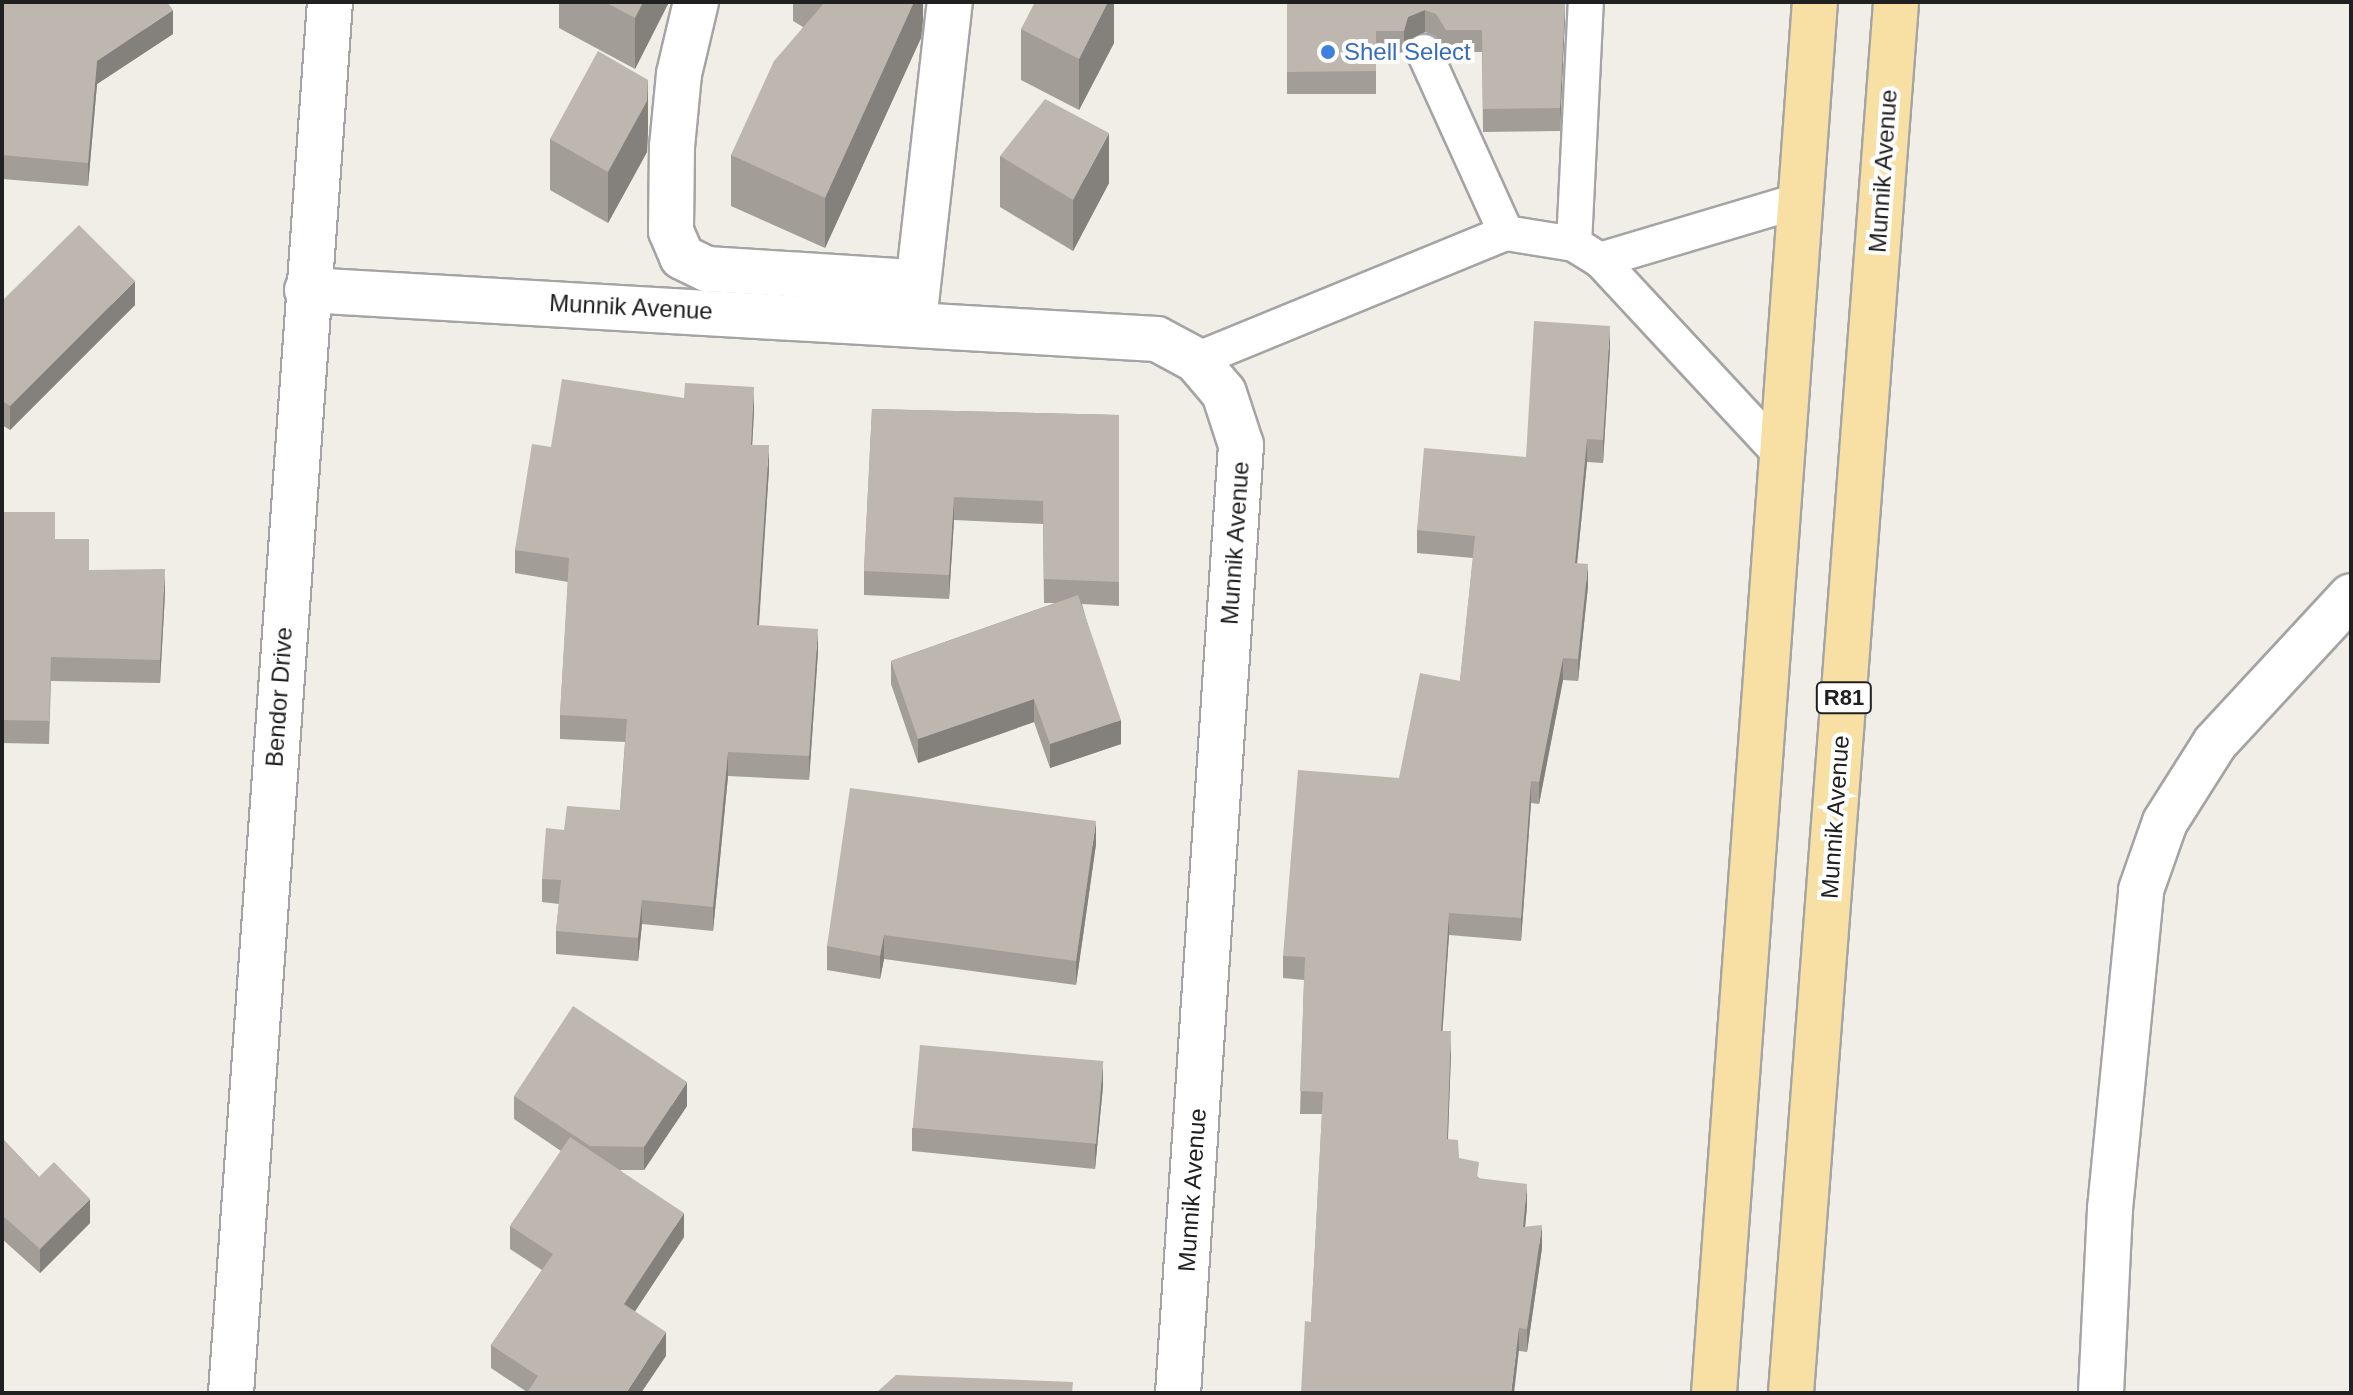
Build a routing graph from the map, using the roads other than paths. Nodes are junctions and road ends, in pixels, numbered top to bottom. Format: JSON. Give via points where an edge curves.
{"nodes":[{"id":1,"x":330,"y":2,"type":"edge"},
{"id":2,"x":696,"y":2,"type":"edge"},
{"id":3,"x":950,"y":2,"type":"edge"},
{"id":4,"x":1586,"y":2,"type":"edge"},
{"id":5,"x":1815,"y":2,"type":"edge"},
{"id":6,"x":1896,"y":2,"type":"edge"},
{"id":7,"x":1424,"y":52,"type":"dead end"},
{"id":8,"x":1801,"y":200,"type":"junction"},
{"id":9,"x":1506,"y":233,"type":"junction"},
{"id":10,"x":1587,"y":252,"type":"junction"},
{"id":11,"x":307,"y":290,"type":"junction"},
{"id":12,"x":915,"y":303,"type":"junction"},
{"id":13,"x":1196,"y":360,"type":"junction"},
{"id":14,"x":1782,"y":456,"type":"junction"},
{"id":15,"x":2351,"y":596,"type":"edge"},
{"id":16,"x":231,"y":1393,"type":"edge"},
{"id":17,"x":1178,"y":1393,"type":"edge"},
{"id":18,"x":1714,"y":1393,"type":"edge"},
{"id":19,"x":1791,"y":1393,"type":"edge"},
{"id":20,"x":2101,"y":1393,"type":"edge"}],
"edges":[{"from":1,"to":11,"type":"street","name":"Bendor Drive"},
{"from":2,"to":12,"type":"street","via":[[679,74],[672,147],[671,231],[682,257],[707,269]]},
{"from":3,"to":12,"type":"street"},
{"from":4,"to":10,"type":"lane"},
{"from":5,"to":8,"type":"main road"},
{"from":6,"to":19,"type":"main road","name":"Munnik Avenue","number":"R81"},
{"from":7,"to":9,"type":"lane"},
{"from":8,"to":10,"type":"lane"},
{"from":8,"to":14,"type":"main road"},
{"from":9,"to":10,"type":"lane"},
{"from":9,"to":13,"type":"lane"},
{"from":10,"to":14,"type":"lane"},
{"from":11,"to":12,"type":"street","name":"Munnik Avenue"},
{"from":11,"to":16,"type":"street","name":"Bendor Drive"},
{"from":12,"to":13,"type":"street","name":"Munnik Avenue","via":[[1157,339]]},
{"from":13,"to":17,"type":"street","name":"Munnik Avenue","via":[[1224,393],[1241,445]]},
{"from":14,"to":18,"type":"main road"},
{"from":15,"to":20,"type":"street","via":[[2215,743],[2165,822],[2141,890],[2110,1209]]}]}
